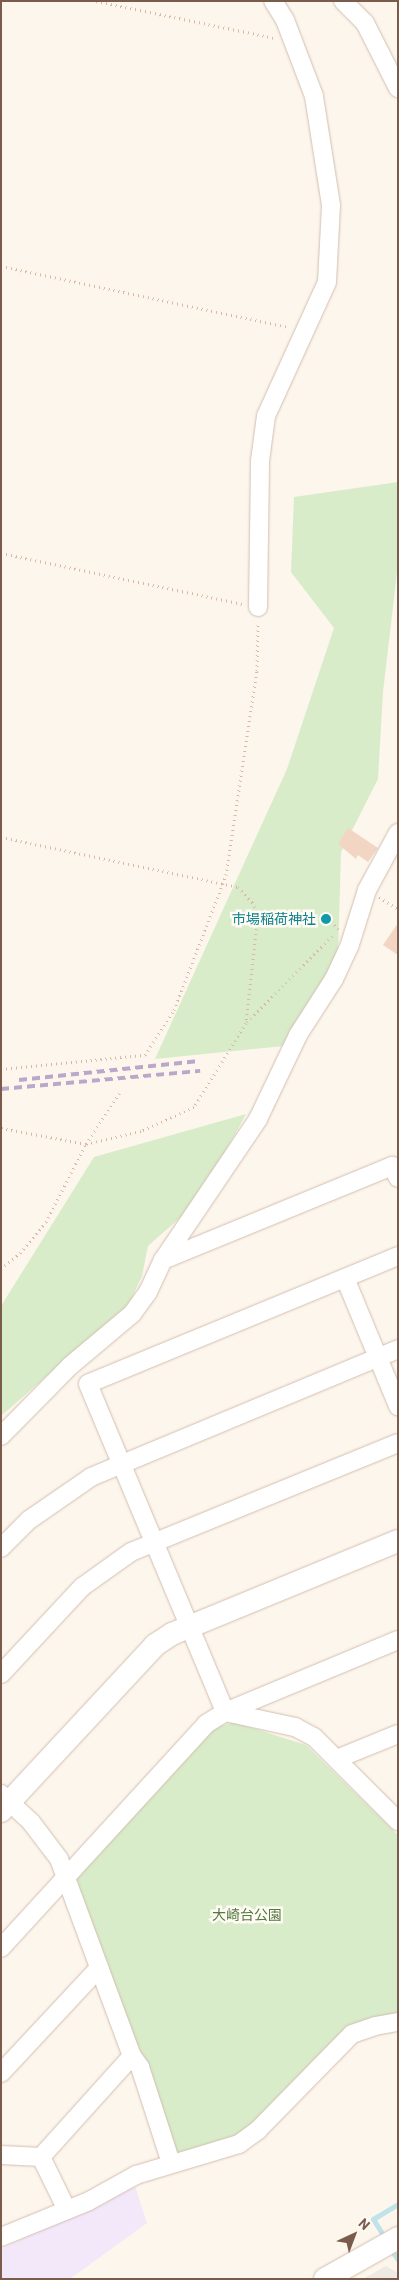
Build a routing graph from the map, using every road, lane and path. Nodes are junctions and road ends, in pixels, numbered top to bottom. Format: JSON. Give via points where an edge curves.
{"nodes":[{"id":1,"x":96,"y":1,"type":"edge"},
{"id":2,"x":273,"y":1,"type":"edge"},
{"id":3,"x":343,"y":1,"type":"edge"},
{"id":4,"x":293,"y":41,"type":"junction"},
{"id":5,"x":398,"y":88,"type":"edge"},
{"id":6,"x":1,"y":266,"type":"edge"},
{"id":7,"x":306,"y":330,"type":"junction"},
{"id":8,"x":1,"y":553,"type":"edge"},
{"id":9,"x":258,"y":607,"type":"junction"},
{"id":10,"x":398,"y":833,"type":"edge"},
{"id":11,"x":1,"y":837,"type":"edge"},
{"id":12,"x":223,"y":884,"type":"junction"},
{"id":13,"x":362,"y":904,"type":"junction"},
{"id":14,"x":330,"y":921,"type":"dead end"},
{"id":15,"x":335,"y":926,"type":"dead end"},
{"id":16,"x":246,"y":1023,"type":"junction"},
{"id":17,"x":1,"y":1068,"type":"edge"},
{"id":18,"x":120,"y":1092,"type":"dead end"},
{"id":19,"x":1,"y":1128,"type":"edge"},
{"id":20,"x":86,"y":1144,"type":"junction"},
{"id":21,"x":398,"y":1178,"type":"edge"},
{"id":22,"x":398,"y":1256,"type":"edge"},
{"id":23,"x":163,"y":1260,"type":"junction"},
{"id":24,"x":1,"y":1269,"type":"edge"},
{"id":25,"x":345,"y":1278,"type":"junction"},
{"id":26,"x":398,"y":1349,"type":"edge"},
{"id":27,"x":378,"y":1358,"type":"junction"},
{"id":28,"x":398,"y":1406,"type":"edge"},
{"id":29,"x":1,"y":1436,"type":"edge"},
{"id":30,"x":398,"y":1443,"type":"edge"},
{"id":31,"x":121,"y":1464,"type":"junction"},
{"id":32,"x":398,"y":1541,"type":"edge"},
{"id":33,"x":154,"y":1543,"type":"junction"},
{"id":34,"x":1,"y":1548,"type":"edge"},
{"id":35,"x":189,"y":1627,"type":"junction"},
{"id":36,"x":398,"y":1640,"type":"edge"},
{"id":37,"x":1,"y":1674,"type":"edge"},
{"id":38,"x":225,"y":1712,"type":"junction"},
{"id":39,"x":398,"y":1734,"type":"edge"},
{"id":40,"x":339,"y":1758,"type":"junction"},
{"id":41,"x":4,"y":1802,"type":"edge"},
{"id":42,"x":398,"y":1821,"type":"edge"},
{"id":43,"x":66,"y":1878,"type":"junction"},
{"id":44,"x":1,"y":1948,"type":"edge"},
{"id":45,"x":99,"y":1968,"type":"junction"},
{"id":46,"x":398,"y":2022,"type":"edge"},
{"id":47,"x":132,"y":2056,"type":"junction"},
{"id":48,"x":1,"y":2073,"type":"edge"},
{"id":49,"x":1,"y":2155,"type":"edge"},
{"id":50,"x":41,"y":2157,"type":"junction"},
{"id":51,"x":171,"y":2163,"type":"junction"},
{"id":52,"x":67,"y":2210,"type":"junction"},
{"id":53,"x":1,"y":2237,"type":"edge"},
{"id":54,"x":398,"y":2238,"type":"edge"},
{"id":55,"x":324,"y":2279,"type":"edge"}],
"edges":[{"from":1,"to":4,"type":"path"},
{"from":2,"to":4,"type":"street"},
{"from":3,"to":5,"type":"street","via":[[365,23]]},
{"from":4,"to":7,"type":"street","via":[[314,96],[331,205],[327,282]]},
{"from":6,"to":7,"type":"path"},
{"from":7,"to":9,"type":"street","via":[[266,416],[260,461]]},
{"from":8,"to":9,"type":"path"},
{"from":9,"to":12,"type":"path","via":[[257,671]]},
{"from":10,"to":13,"type":"street"},
{"from":11,"to":12,"type":"path"},
{"from":12,"to":16,"type":"path","via":[[238,887],[258,914]]},
{"from":12,"to":17,"type":"path","via":[[174,1010],[145,1055]]},
{"from":13,"to":16,"type":"path"},
{"from":13,"to":23,"type":"street","via":[[350,944],[334,979],[298,1035],[258,1119]]},
{"from":14,"to":15,"type":"path"},
{"from":16,"to":20,"type":"path","via":[[194,1107],[141,1131]]},
{"from":18,"to":20,"type":"path"},
{"from":19,"to":20,"type":"path"},
{"from":20,"to":24,"type":"path","via":[[46,1222],[20,1253]]},
{"from":21,"to":23,"type":"street","via":[[392,1166]]},
{"from":22,"to":25,"type":"street"},
{"from":23,"to":29,"type":"street","via":[[148,1292],[132,1314],[70,1366]]},
{"from":25,"to":27,"type":"street"},
{"from":25,"to":31,"type":"street","via":[[88,1384]]},
{"from":26,"to":27,"type":"street"},
{"from":27,"to":28,"type":"street"},
{"from":27,"to":31,"type":"street"},
{"from":30,"to":33,"type":"street"},
{"from":31,"to":33,"type":"street"},
{"from":31,"to":34,"type":"street","via":[[70,1490],[29,1520]]},
{"from":32,"to":35,"type":"street"},
{"from":33,"to":35,"type":"street"},
{"from":33,"to":37,"type":"street","via":[[131,1552],[82,1587]]},
{"from":35,"to":38,"type":"street"},
{"from":35,"to":41,"type":"street","via":[[155,1645]]},
{"from":36,"to":38,"type":"street"},
{"from":38,"to":40,"type":"street","via":[[295,1727],[314,1737]]},
{"from":38,"to":43,"type":"street","via":[[206,1724]]},
{"from":39,"to":40,"type":"street"},
{"from":40,"to":42,"type":"street"},
{"from":41,"to":43,"type":"street","via":[[45,1839],[59,1859]]},
{"from":43,"to":44,"type":"street"},
{"from":43,"to":45,"type":"street"},
{"from":45,"to":47,"type":"street"},
{"from":45,"to":48,"type":"street"},
{"from":46,"to":51,"type":"street","via":[[352,2034],[258,2130],[238,2144]]},
{"from":47,"to":50,"type":"street"},
{"from":47,"to":51,"type":"street","via":[[140,2067]]},
{"from":49,"to":50,"type":"street"},
{"from":50,"to":52,"type":"street"},
{"from":51,"to":52,"type":"street","via":[[136,2175]]},
{"from":52,"to":53,"type":"street"},
{"from":54,"to":55,"type":"street"}]}
